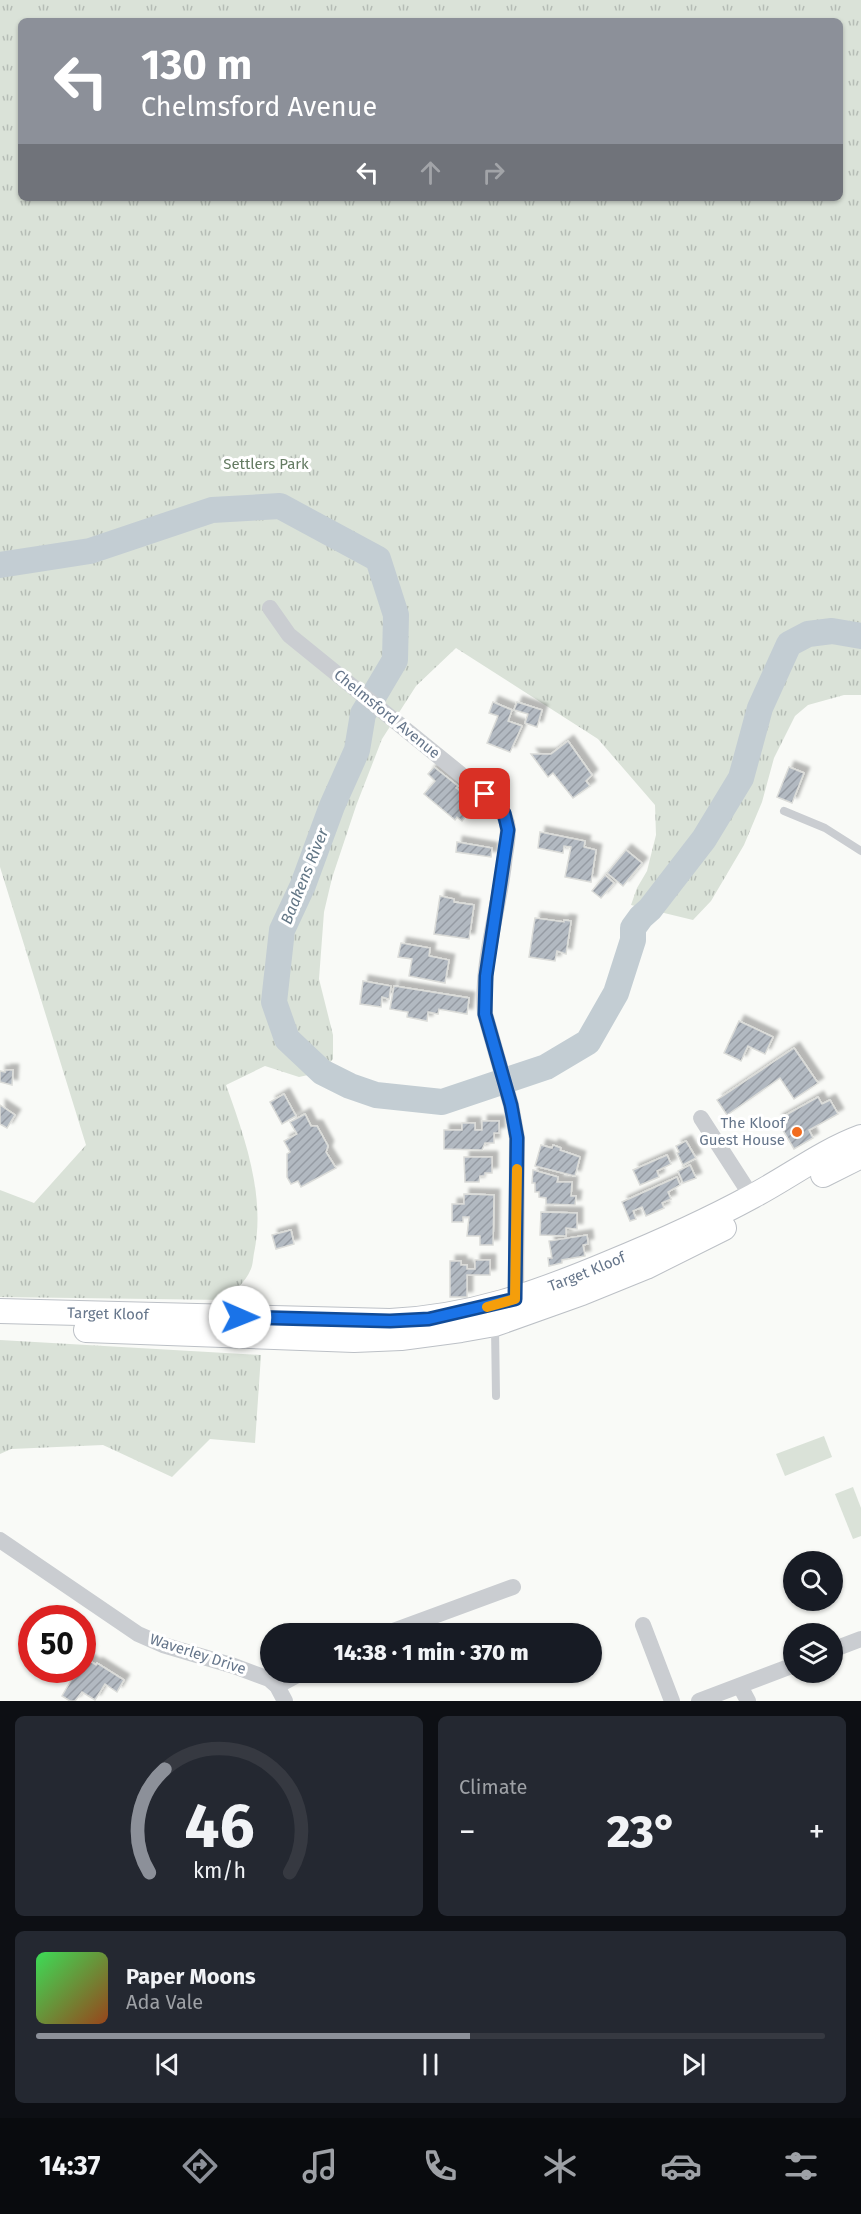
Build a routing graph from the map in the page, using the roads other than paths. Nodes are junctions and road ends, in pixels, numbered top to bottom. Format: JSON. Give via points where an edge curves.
{"nodes":[{"id":1,"x":270,"y":608,"type":"dead end"},
{"id":2,"x":783,"y":812,"type":"dead end"},
{"id":3,"x":861,"y":851,"type":"edge"},
{"id":4,"x":700,"y":1118,"type":"dead end"},
{"id":5,"x":861,"y":1137,"type":"edge"},
{"id":6,"x":861,"y":1156,"type":"edge"},
{"id":7,"x":752,"y":1197,"type":"junction"},
{"id":8,"x":0,"y":1311,"type":"edge"},
{"id":9,"x":509,"y":1313,"type":"junction"},
{"id":10,"x":0,"y":1328,"type":"edge"},
{"id":11,"x":283,"y":1328,"type":"junction"},
{"id":12,"x":496,"y":1396,"type":"dead end"},
{"id":13,"x":0,"y":1540,"type":"edge"},
{"id":14,"x":513,"y":1587,"type":"dead end"},
{"id":15,"x":415,"y":1623,"type":"edge"},
{"id":16,"x":643,"y":1625,"type":"dead end"},
{"id":17,"x":861,"y":1639,"type":"edge"},
{"id":18,"x":843,"y":1646,"type":"edge"},
{"id":19,"x":783,"y":1669,"type":"edge"},
{"id":20,"x":292,"y":1683,"type":"edge"},
{"id":21,"x":740,"y":1686,"type":"junction"},
{"id":22,"x":281,"y":1694,"type":"edge"},
{"id":23,"x":672,"y":1701,"type":"edge"},
{"id":24,"x":699,"y":1701,"type":"edge"},
{"id":25,"x":748,"y":1701,"type":"edge"}],
"edges":[{"from":1,"to":9,"type":"street","name":"Chelmsford Avenue","via":[[289,635],[504,813],[508,830],[484,1002],[517,1138]]},
{"from":2,"to":3,"type":"lane","via":[[825,828]]},
{"from":4,"to":7,"type":"street"},
{"from":5,"to":7,"type":"main road","name":"Target Kloof"},
{"from":6,"to":9,"type":"main road","name":"Target Kloof","via":[[646,1267]]},
{"from":7,"to":9,"type":"main road","name":"Target Kloof"},
{"from":8,"to":11,"type":"main road","name":"Target Kloof"},
{"from":9,"to":11,"type":"main road","name":"Target Kloof","via":[[401,1338],[354,1340]]},
{"from":9,"to":12,"type":"lane"},
{"from":10,"to":11,"type":"main road","name":"Target Kloof"},
{"from":13,"to":22,"type":"street","name":"Waverley Drive","via":[[138,1634],[258,1675]]},
{"from":14,"to":15,"type":"street"},
{"from":16,"to":23,"type":"street"},
{"from":17,"to":18,"type":"street"},
{"from":19,"to":21,"type":"street"},
{"from":20,"to":22,"type":"street"},
{"from":21,"to":24,"type":"street"},
{"from":21,"to":25,"type":"street"}]}
